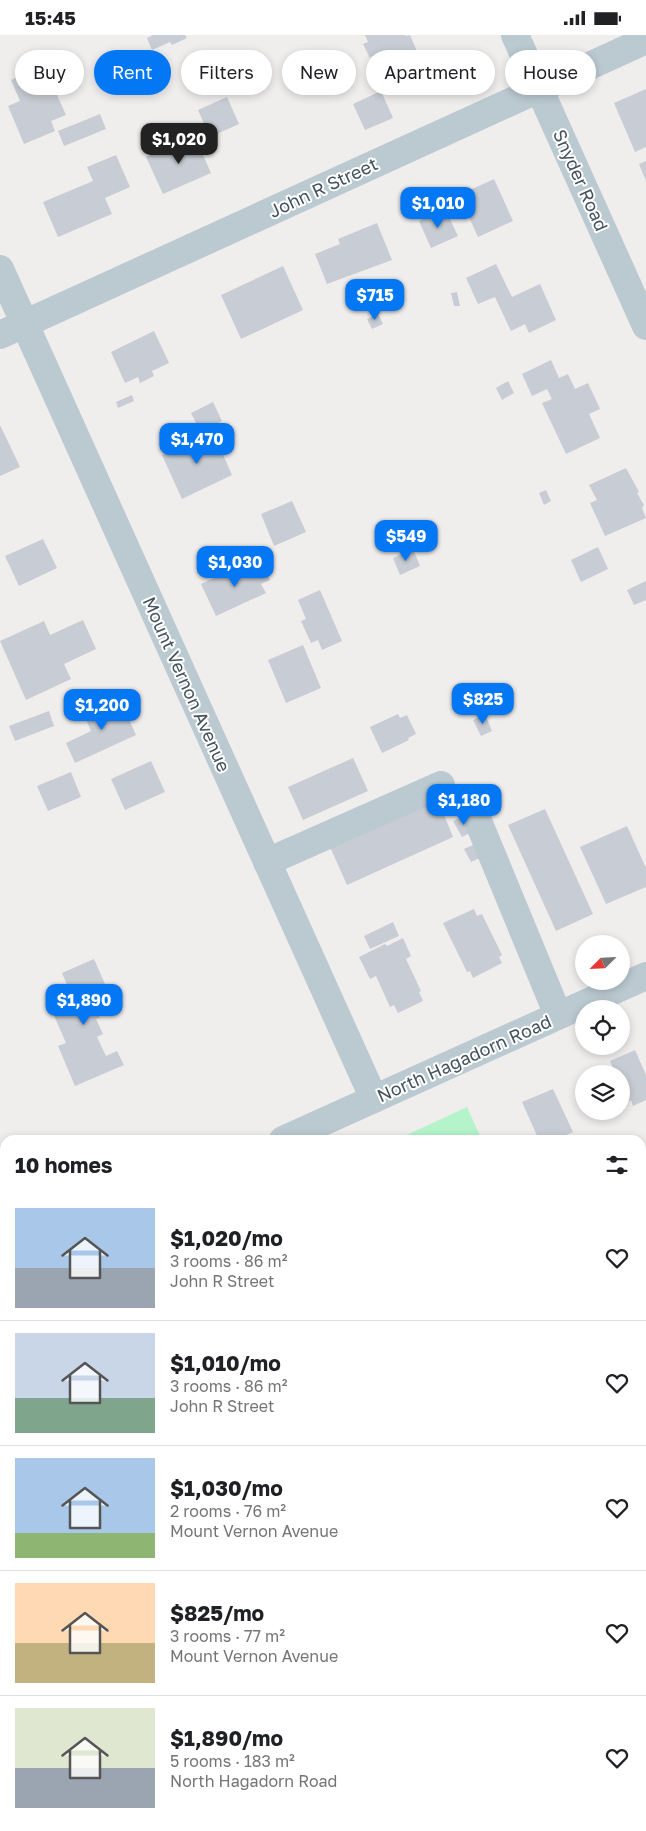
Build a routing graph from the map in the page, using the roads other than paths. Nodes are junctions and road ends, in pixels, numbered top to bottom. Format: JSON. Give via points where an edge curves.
{"nodes":[{"id":1,"x":515,"y":35,"type":"edge"},
{"id":2,"x":646,"y":40,"type":"edge"},
{"id":3,"x":522,"y":50,"type":"edge"},
{"id":4,"x":596,"y":63,"type":"edge"},
{"id":5,"x":527,"y":95,"type":"edge"},
{"id":6,"x":543,"y":95,"type":"edge"},
{"id":7,"x":0,"y":269,"type":"edge"},
{"id":8,"x":24,"y":323,"type":"junction"},
{"id":9,"x":646,"y":326,"type":"edge"},
{"id":10,"x":0,"y":335,"type":"edge"},
{"id":11,"x":440,"y":785,"type":"dead end"},
{"id":12,"x":471,"y":804,"type":"dead end"},
{"id":13,"x":267,"y":862,"type":"junction"},
{"id":14,"x":646,"y":975,"type":"edge"},
{"id":15,"x":558,"y":1015,"type":"junction"},
{"id":16,"x":374,"y":1099,"type":"junction"},
{"id":17,"x":294,"y":1135,"type":"edge"}],
"edges":[{"from":1,"to":3,"type":"street","name":"Snyder Road"},
{"from":2,"to":4,"type":"street","name":"John R Street"},
{"from":5,"to":8,"type":"street","name":"John R Street"},
{"from":6,"to":9,"type":"street","name":"Snyder Road"},
{"from":7,"to":8,"type":"street","name":"Mount Vernon Avenue"},
{"from":8,"to":10,"type":"street","name":"John R Street"},
{"from":8,"to":13,"type":"street","name":"Mount Vernon Avenue"},
{"from":11,"to":13,"type":"street"},
{"from":12,"to":15,"type":"street"},
{"from":13,"to":16,"type":"street","name":"Mount Vernon Avenue"},
{"from":14,"to":15,"type":"street","name":"North Hagadorn Road"},
{"from":15,"to":16,"type":"street","name":"North Hagadorn Road"},
{"from":16,"to":17,"type":"street","name":"North Hagadorn Road"}]}
